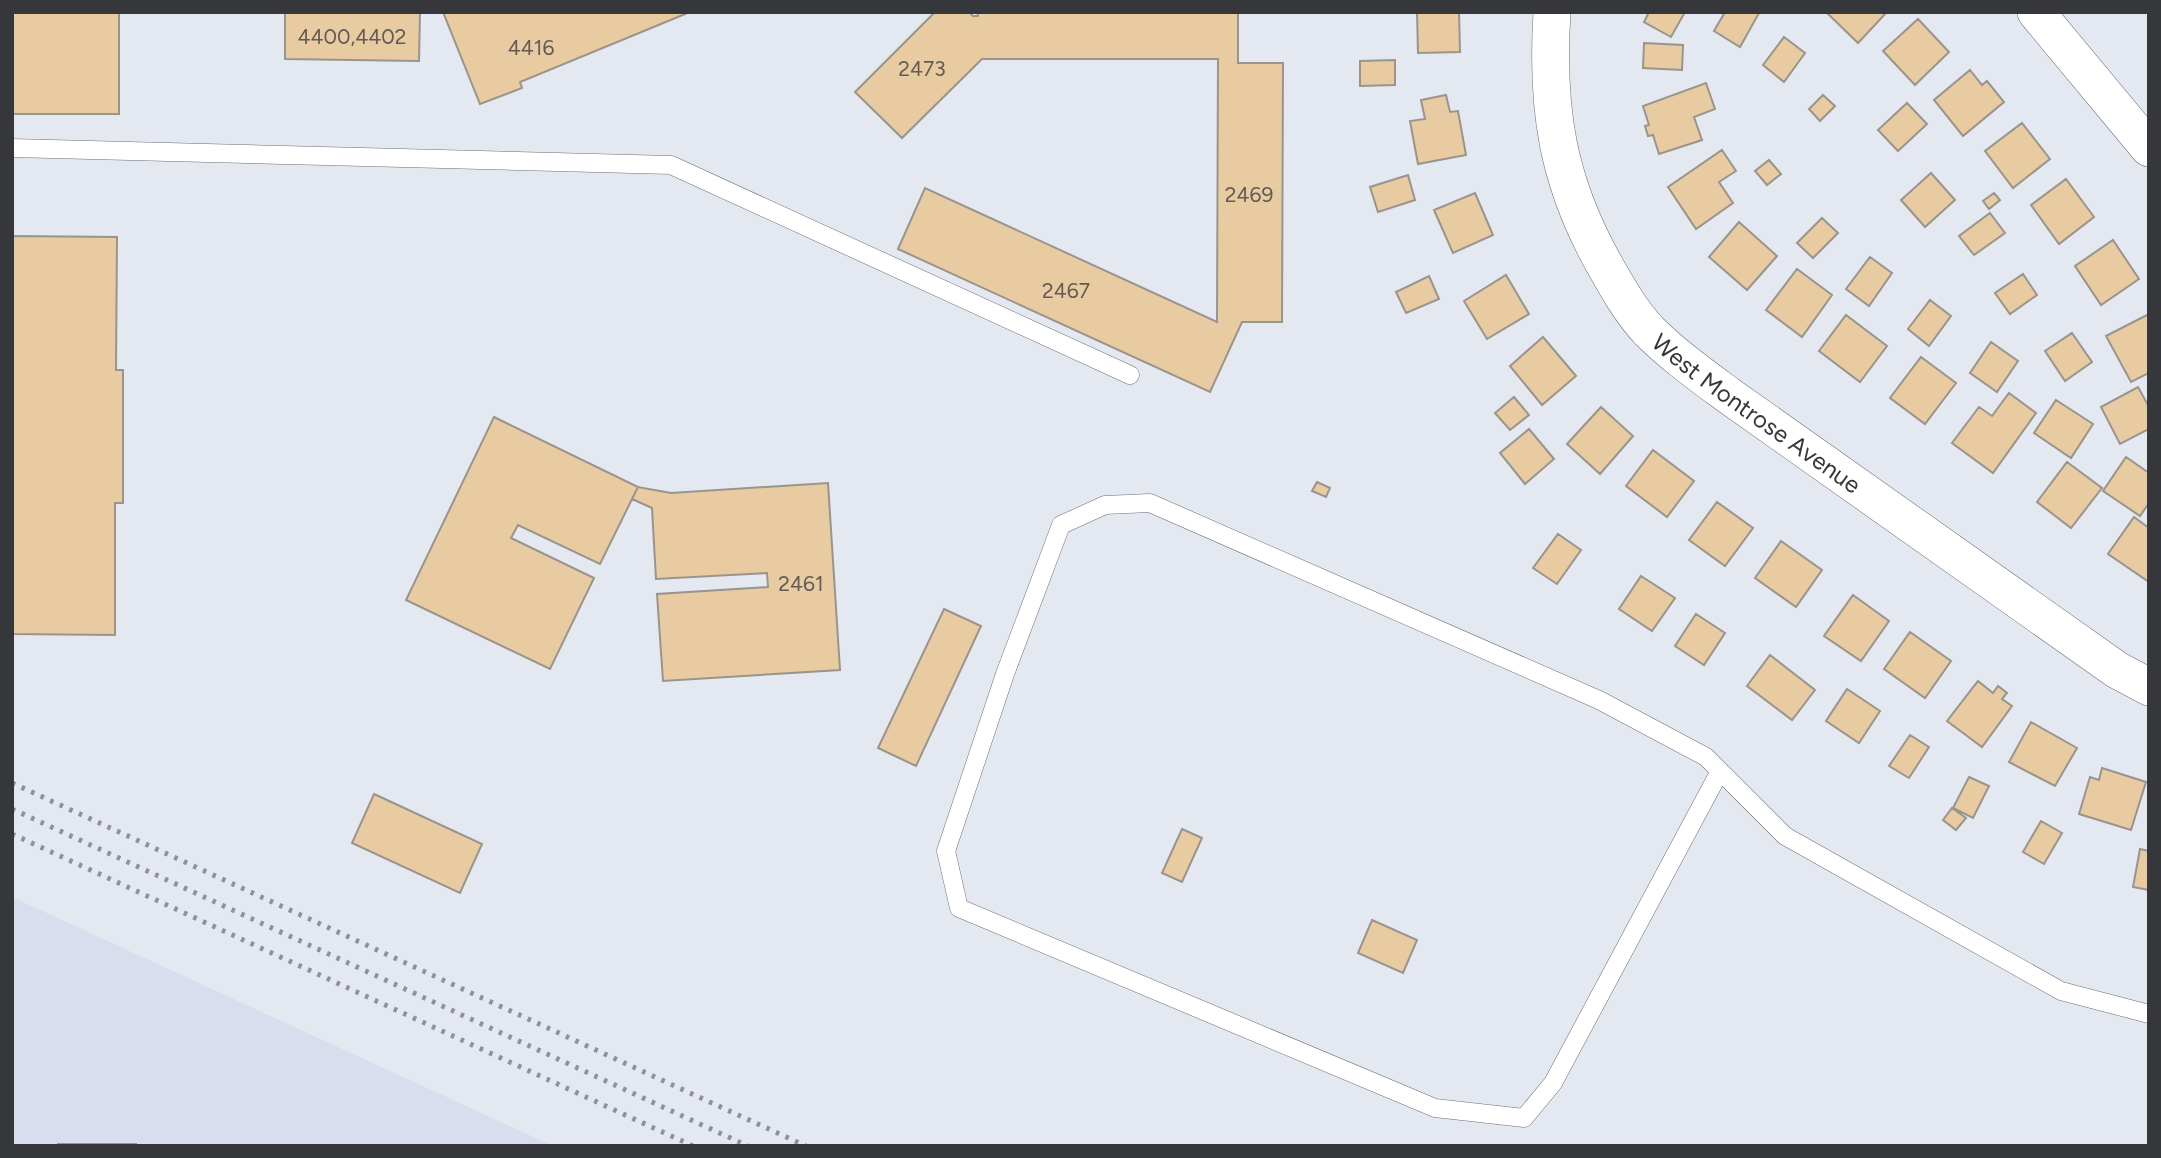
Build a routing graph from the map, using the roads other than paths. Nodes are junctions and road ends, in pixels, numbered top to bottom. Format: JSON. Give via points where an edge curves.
{"nodes":[{"id":1,"x":1552,"y":12,"type":"edge"},
{"id":2,"x":2036,"y":12,"type":"edge"},
{"id":3,"x":12,"y":148,"type":"edge"},
{"id":4,"x":2149,"y":148,"type":"edge"},
{"id":5,"x":1130,"y":375,"type":"dead end"},
{"id":6,"x":2149,"y":687,"type":"edge"},
{"id":7,"x":1720,"y":771,"type":"junction"},
{"id":8,"x":2149,"y":1014,"type":"edge"}],
"edges":[{"from":1,"to":6,"type":"street","name":"West Montrose Avenue","via":[[1549,81],[1563,171],[1595,248],[1647,329],[1682,362],[1739,403],[2117,670]]},
{"from":2,"to":4,"type":"street"},
{"from":3,"to":5,"type":"lane","via":[[671,165]]},
{"from":7,"to":7,"type":"lane","via":[[1706,757],[1599,700],[1150,503],[1105,505],[1061,524],[946,851],[959,908],[1435,1108],[1524,1118],[1553,1083]]},
{"from":7,"to":8,"type":"lane","via":[[1785,836],[2061,991]]}]}
